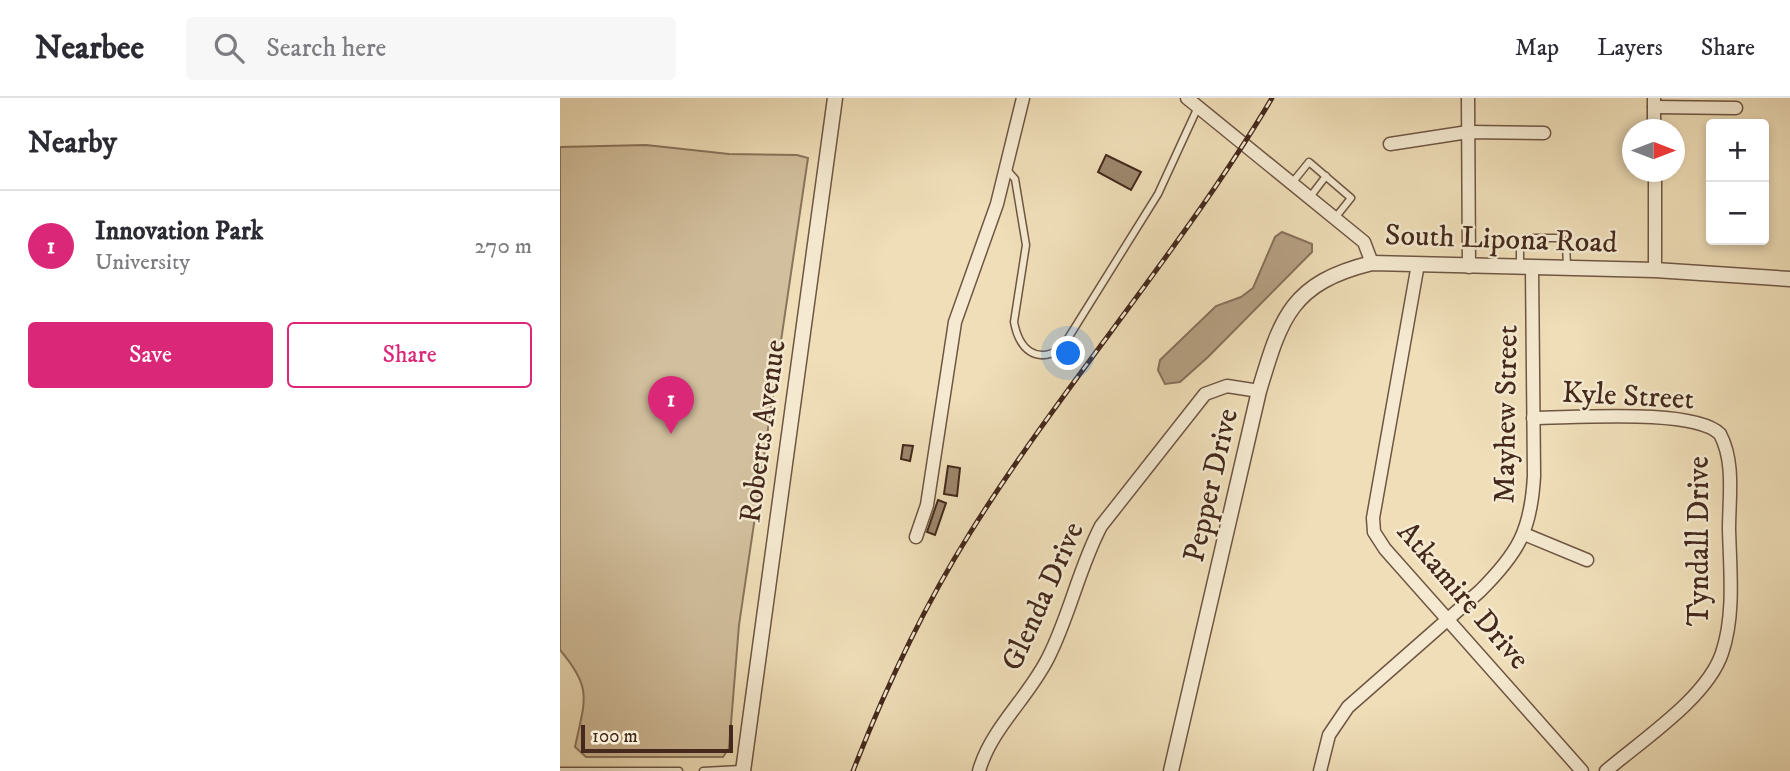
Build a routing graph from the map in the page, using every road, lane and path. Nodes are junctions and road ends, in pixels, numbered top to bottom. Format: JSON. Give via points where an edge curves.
{"nodes":[{"id":1,"x":835,"y":98,"type":"edge"},
{"id":2,"x":1023,"y":98,"type":"edge"},
{"id":3,"x":1187,"y":98,"type":"edge"},
{"id":4,"x":1468,"y":98,"type":"edge"},
{"id":5,"x":1654,"y":103,"type":"edge"},
{"id":6,"x":1198,"y":107,"type":"junction"},
{"id":7,"x":1736,"y":107,"type":"dead end"},
{"id":8,"x":1468,"y":132,"type":"junction"},
{"id":9,"x":1544,"y":132,"type":"dead end"},
{"id":10,"x":1390,"y":144,"type":"dead end"},
{"id":11,"x":1007,"y":170,"type":"junction"},
{"id":12,"x":1326,"y":176,"type":"junction"},
{"id":13,"x":1655,"y":182,"type":"edge"},
{"id":14,"x":1292,"y":183,"type":"junction"},
{"id":15,"x":1310,"y":197,"type":"junction"},
{"id":16,"x":1335,"y":218,"type":"junction"},
{"id":17,"x":1372,"y":263,"type":"junction"},
{"id":18,"x":1418,"y":264,"type":"junction"},
{"id":19,"x":1469,"y":267,"type":"junction"},
{"id":20,"x":1526,"y":268,"type":"junction"},
{"id":21,"x":1567,"y":268,"type":"junction"},
{"id":22,"x":1655,"y":270,"type":"junction"},
{"id":23,"x":1790,"y":279,"type":"edge"},
{"id":24,"x":1259,"y":391,"type":"junction"},
{"id":25,"x":1533,"y":418,"type":"junction"},
{"id":26,"x":1718,"y":431,"type":"joint"},
{"id":27,"x":1524,"y":534,"type":"junction"},
{"id":28,"x":916,"y":537,"type":"dead end"},
{"id":29,"x":1587,"y":560,"type":"dead end"},
{"id":30,"x":1448,"y":618,"type":"junction"},
{"id":31,"x":743,"y":770,"type":"edge"},
{"id":32,"x":560,"y":771,"type":"edge"},
{"id":33,"x":669,"y":771,"type":"edge"},
{"id":34,"x":679,"y":771,"type":"edge"},
{"id":35,"x":703,"y":771,"type":"edge"},
{"id":36,"x":979,"y":771,"type":"edge"},
{"id":37,"x":1171,"y":771,"type":"edge"},
{"id":38,"x":1320,"y":771,"type":"edge"},
{"id":39,"x":1582,"y":771,"type":"edge"},
{"id":40,"x":1606,"y":771,"type":"edge"}],
"edges":[{"from":1,"to":31,"type":"street","name":"Roberts Avenue"},
{"from":2,"to":11,"type":"street"},
{"from":3,"to":6,"type":"street","name":"South Lipona Road"},
{"from":4,"to":8,"type":"street"},
{"from":5,"to":7,"type":"street"},
{"from":6,"to":11,"type":"lane","via":[[1158,194],[1062,348],[1052,355],[1029,352],[1015,330],[1026,245],[1015,179]]},
{"from":6,"to":14,"type":"street","name":"South Lipona Road"},
{"from":8,"to":9,"type":"street"},
{"from":8,"to":10,"type":"street"},
{"from":8,"to":19,"type":"street"},
{"from":11,"to":28,"type":"street","via":[[955,322],[927,505]]},
{"from":12,"to":14,"type":"lane","via":[[1309,162]]},
{"from":12,"to":15,"type":"lane"},
{"from":12,"to":16,"type":"lane","via":[[1351,198]]},
{"from":13,"to":22,"type":"street"},
{"from":14,"to":15,"type":"street","name":"South Lipona Road"},
{"from":15,"to":16,"type":"street","name":"South Lipona Road"},
{"from":16,"to":17,"type":"street","name":"South Lipona Road","via":[[1364,242]]},
{"from":17,"to":18,"type":"street","name":"South Lipona Road"},
{"from":17,"to":24,"type":"street","name":"Pepper Drive","via":[[1324,279],[1289,310],[1276,333]]},
{"from":18,"to":19,"type":"street","name":"South Lipona Road"},
{"from":18,"to":30,"type":"street","name":"Atkamire Drive","via":[[1373,526],[1385,549]]},
{"from":19,"to":20,"type":"street","name":"South Lipona Road"},
{"from":20,"to":21,"type":"street","name":"South Lipona Road"},
{"from":20,"to":21,"type":"lane","via":[[1520,245],[1525,237],[1561,238],[1566,244]]},
{"from":20,"to":25,"type":"street","name":"Mayhew Street"},
{"from":21,"to":22,"type":"street","name":"South Lipona Road"},
{"from":22,"to":23,"type":"street","name":"South Lipona Road"},
{"from":24,"to":36,"type":"street","name":"Glenda Drive","via":[[1227,386],[1205,394],[1101,526],[1050,655]]},
{"from":24,"to":37,"type":"street","name":"Pepper Drive"},
{"from":25,"to":26,"type":"street","name":"Kyle Street","via":[[1665,418],[1699,422]]},
{"from":25,"to":27,"type":"street","name":"Mayhew Street","via":[[1532,503]]},
{"from":26,"to":40,"type":"street","name":"Tyndall Drive","via":[[1725,442],[1729,471],[1728,615],[1722,653],[1697,691]]},
{"from":27,"to":29,"type":"street"},
{"from":27,"to":30,"type":"street","name":"Mayhew Street","via":[[1499,571]]},
{"from":30,"to":38,"type":"street","name":"Mayhew Street","via":[[1349,707],[1329,735]]},
{"from":30,"to":39,"type":"street","name":"Atkamire Drive"},
{"from":31,"to":35,"type":"lane"},
{"from":32,"to":33,"type":"lane"},
{"from":33,"to":34,"type":"lane"}]}
